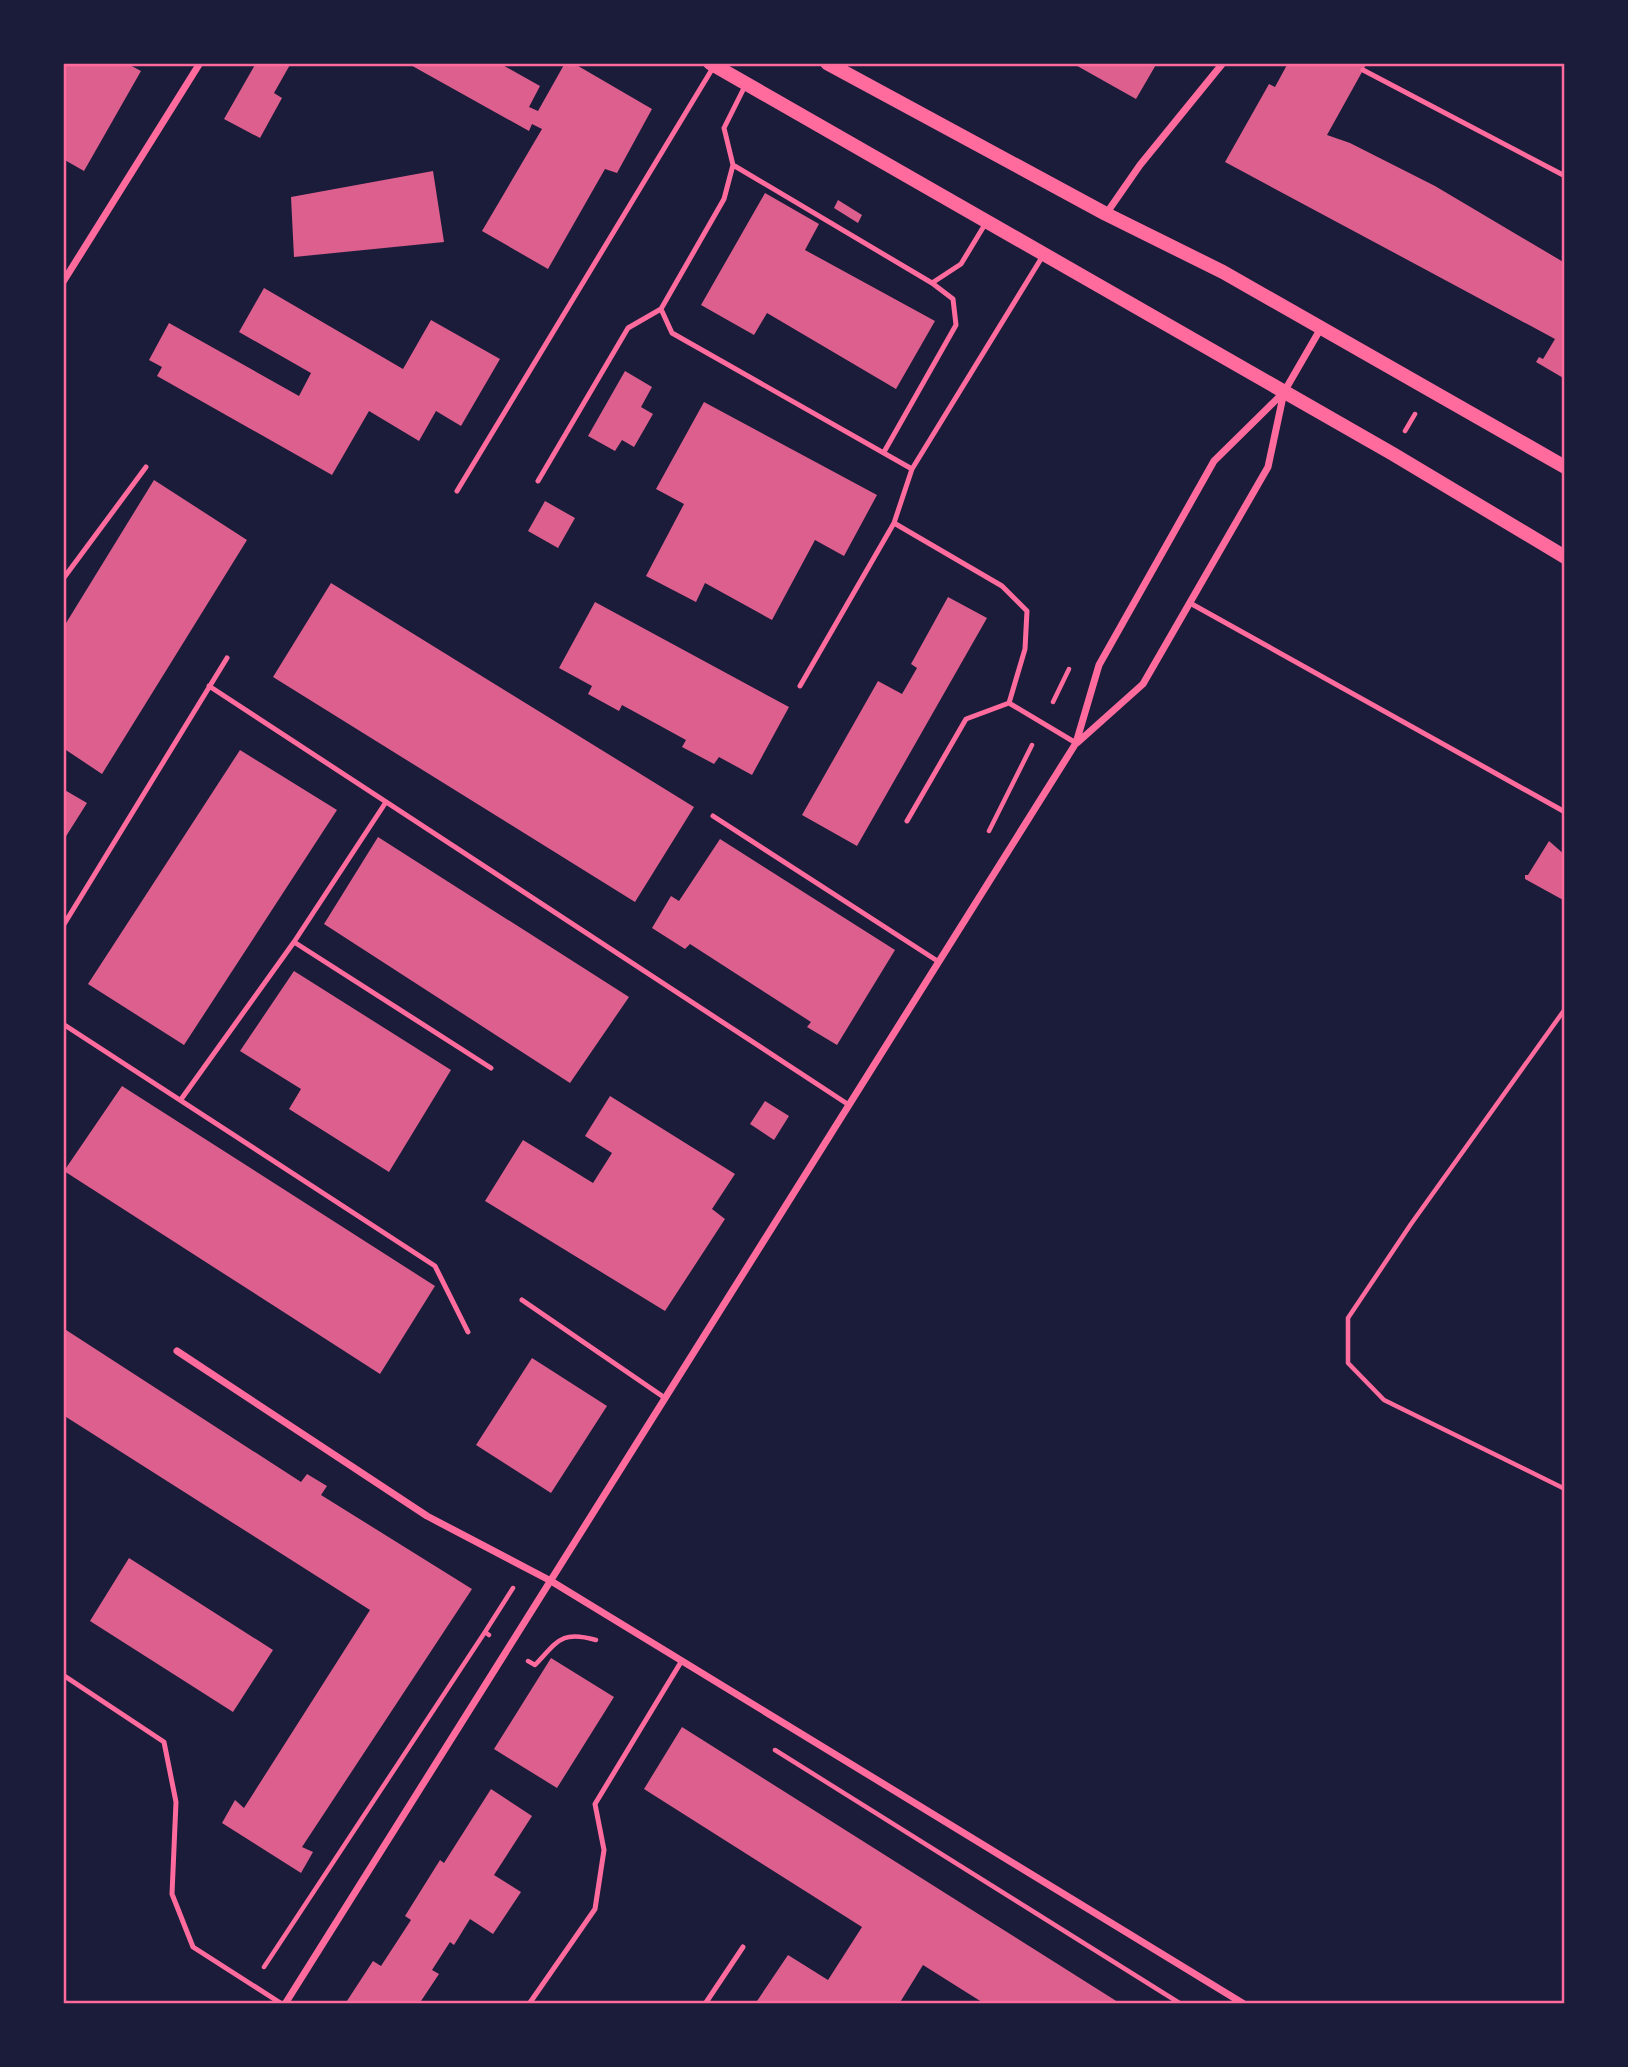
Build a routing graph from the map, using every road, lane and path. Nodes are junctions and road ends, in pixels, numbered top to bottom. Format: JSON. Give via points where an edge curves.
{"nodes":[{"id":1,"x":200,"y":63,"type":"edge"},
{"id":2,"x":827,"y":63,"type":"edge"},
{"id":3,"x":1223,"y":63,"type":"edge"},
{"id":4,"x":712,"y":64,"type":"edge"},
{"id":5,"x":1363,"y":70,"type":"dead end"},
{"id":6,"x":746,"y":84,"type":"junction"},
{"id":7,"x":733,"y":165,"type":"junction"},
{"id":8,"x":1565,"y":176,"type":"edge"},
{"id":9,"x":1106,"y":214,"type":"junction"},
{"id":10,"x":987,"y":221,"type":"junction"},
{"id":11,"x":1044,"y":254,"type":"junction"},
{"id":12,"x":63,"y":282,"type":"edge"},
{"id":13,"x":932,"y":283,"type":"junction"},
{"id":14,"x":661,"y":309,"type":"junction"},
{"id":15,"x":1321,"y":328,"type":"junction"},
{"id":16,"x":1428,"y":390,"type":"junction"},
{"id":17,"x":1284,"y":393,"type":"junction"},
{"id":18,"x":884,"y":452,"type":"junction"},
{"id":19,"x":1393,"y":454,"type":"junction"},
{"id":20,"x":146,"y":467,"type":"dead end"},
{"id":21,"x":1565,"y":467,"type":"edge"},
{"id":22,"x":912,"y":469,"type":"junction"},
{"id":23,"x":538,"y":481,"type":"dead end"},
{"id":24,"x":457,"y":491,"type":"dead end"},
{"id":25,"x":894,"y":523,"type":"junction"},
{"id":26,"x":1565,"y":557,"type":"edge"},
{"id":27,"x":63,"y":579,"type":"edge"},
{"id":28,"x":1190,"y":603,"type":"junction"},
{"id":29,"x":227,"y":658,"type":"dead end"},
{"id":30,"x":209,"y":686,"type":"junction"},
{"id":31,"x":800,"y":686,"type":"dead end"},
{"id":32,"x":1009,"y":703,"type":"junction"},
{"id":33,"x":1076,"y":743,"type":"junction"},
{"id":34,"x":386,"y":802,"type":"junction"},
{"id":35,"x":1565,"y":812,"type":"edge"},
{"id":36,"x":713,"y":816,"type":"dead end"},
{"id":37,"x":907,"y":821,"type":"dead end"},
{"id":38,"x":63,"y":926,"type":"edge"},
{"id":39,"x":294,"y":942,"type":"junction"},
{"id":40,"x":939,"y":962,"type":"junction"},
{"id":41,"x":1565,"y":1009,"type":"edge"},
{"id":42,"x":63,"y":1024,"type":"edge"},
{"id":43,"x":491,"y":1068,"type":"dead end"},
{"id":44,"x":182,"y":1098,"type":"junction"},
{"id":45,"x":849,"y":1105,"type":"junction"},
{"id":46,"x":522,"y":1300,"type":"dead end"},
{"id":47,"x":468,"y":1332,"type":"dead end"},
{"id":48,"x":177,"y":1351,"type":"dead end"},
{"id":49,"x":665,"y":1398,"type":"junction"},
{"id":50,"x":1565,"y":1489,"type":"edge"},
{"id":51,"x":551,"y":1581,"type":"junction"},
{"id":52,"x":485,"y":1632,"type":"dead end"},
{"id":53,"x":681,"y":1662,"type":"junction"},
{"id":54,"x":63,"y":1675,"type":"edge"},
{"id":55,"x":743,"y":1947,"type":"dead end"},
{"id":56,"x":252,"y":1985,"type":"junction"},
{"id":57,"x":284,"y":2004,"type":"edge"},
{"id":58,"x":529,"y":2004,"type":"edge"},
{"id":59,"x":705,"y":2004,"type":"edge"},
{"id":60,"x":1244,"y":2004,"type":"edge"}],
"edges":[{"from":1,"to":12,"type":"street"},
{"from":2,"to":9,"type":"main road"},
{"from":3,"to":9,"type":"street"},
{"from":4,"to":6,"type":"main road"},
{"from":4,"to":24,"type":"lane"},
{"from":5,"to":8,"type":"lane"},
{"from":6,"to":7,"type":"lane","via":[[724,128]]},
{"from":6,"to":10,"type":"main road"},
{"from":7,"to":13,"type":"lane"},
{"from":7,"to":14,"type":"lane","via":[[724,200]]},
{"from":9,"to":15,"type":"main road","via":[[1223,272]]},
{"from":10,"to":11,"type":"main road"},
{"from":10,"to":13,"type":"lane","via":[[961,264]]},
{"from":11,"to":17,"type":"main road"},
{"from":11,"to":22,"type":"lane"},
{"from":13,"to":18,"type":"lane","via":[[953,299],[956,325]]},
{"from":14,"to":18,"type":"lane","via":[[672,333]]},
{"from":14,"to":23,"type":"lane","via":[[628,328]]},
{"from":15,"to":16,"type":"main road"},
{"from":15,"to":17,"type":"street"},
{"from":16,"to":19,"type":"path"},
{"from":16,"to":21,"type":"main road"},
{"from":17,"to":19,"type":"main road"},
{"from":17,"to":28,"type":"street","via":[[1268,467]]},
{"from":17,"to":33,"type":"street","via":[[1214,461],[1099,665]]},
{"from":18,"to":22,"type":"lane"},
{"from":19,"to":26,"type":"main road"},
{"from":20,"to":27,"type":"lane"},
{"from":22,"to":25,"type":"lane"},
{"from":25,"to":31,"type":"lane"},
{"from":25,"to":32,"type":"lane","via":[[1002,586],[1027,611],[1024,649]]},
{"from":28,"to":33,"type":"street","via":[[1143,684]]},
{"from":28,"to":35,"type":"lane"},
{"from":29,"to":30,"type":"lane"},
{"from":30,"to":34,"type":"lane"},
{"from":30,"to":38,"type":"lane"},
{"from":32,"to":33,"type":"lane"},
{"from":32,"to":37,"type":"lane","via":[[966,719]]},
{"from":33,"to":40,"type":"street"},
{"from":34,"to":39,"type":"lane"},
{"from":34,"to":45,"type":"lane"},
{"from":36,"to":40,"type":"lane"},
{"from":39,"to":43,"type":"lane"},
{"from":39,"to":44,"type":"lane"},
{"from":40,"to":45,"type":"street"},
{"from":41,"to":50,"type":"path","via":[[1348,1318],[1348,1363],[1384,1400]]},
{"from":42,"to":44,"type":"lane"},
{"from":44,"to":47,"type":"lane","via":[[435,1266]]},
{"from":45,"to":49,"type":"street"},
{"from":46,"to":49,"type":"lane"},
{"from":48,"to":51,"type":"street","via":[[427,1516]]},
{"from":49,"to":51,"type":"street"},
{"from":51,"to":53,"type":"street"},
{"from":51,"to":57,"type":"street"},
{"from":52,"to":56,"type":"path"},
{"from":53,"to":58,"type":"lane","via":[[595,1804],[604,1850],[595,1909]]},
{"from":53,"to":60,"type":"street"},
{"from":54,"to":56,"type":"lane","via":[[164,1742],[176,1802],[172,1894],[193,1947]]},
{"from":55,"to":59,"type":"lane"},
{"from":56,"to":57,"type":"lane"}]}
